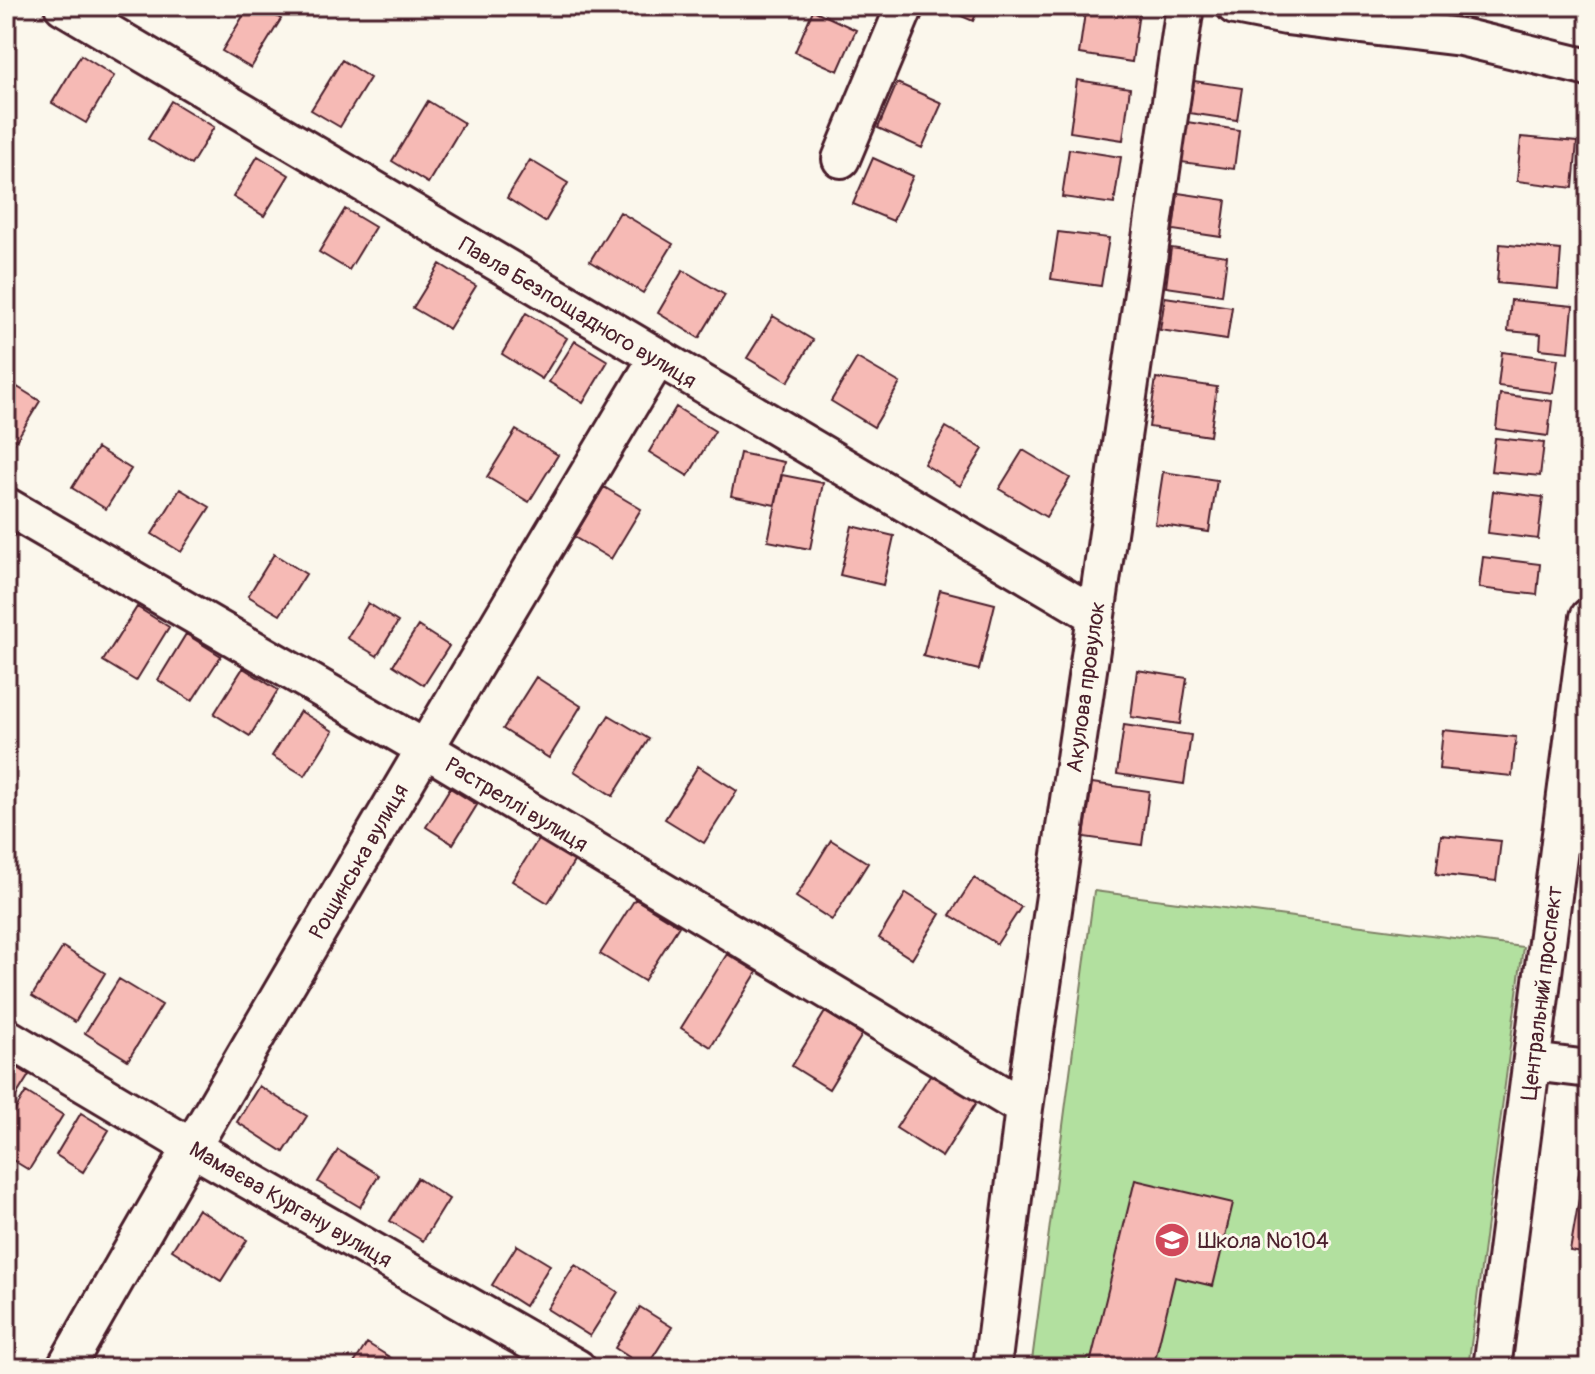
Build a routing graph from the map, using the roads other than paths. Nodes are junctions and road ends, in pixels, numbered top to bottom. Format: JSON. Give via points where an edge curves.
{"nodes":[{"id":1,"x":63,"y":6,"type":"edge"},
{"id":2,"x":905,"y":6,"type":"edge"},
{"id":3,"x":1185,"y":6,"type":"edge"},
{"id":4,"x":1235,"y":6,"type":"edge"},
{"id":5,"x":1589,"y":68,"type":"edge"},
{"id":6,"x":841,"y":159,"type":"dead end"},
{"id":7,"x":657,"y":359,"type":"junction"},
{"id":8,"x":6,"y":506,"type":"edge"},
{"id":9,"x":1095,"y":615,"type":"junction"},
{"id":10,"x":1589,"y":617,"type":"edge"},
{"id":11,"x":424,"y":748,"type":"junction"},
{"id":12,"x":6,"y":1037,"type":"edge"},
{"id":13,"x":1532,"y":1062,"type":"junction"},
{"id":14,"x":1589,"y":1069,"type":"edge"},
{"id":15,"x":1024,"y":1108,"type":"junction"},
{"id":16,"x":191,"y":1147,"type":"junction"},
{"id":17,"x":65,"y":1368,"type":"edge"},
{"id":18,"x":577,"y":1368,"type":"edge"},
{"id":19,"x":992,"y":1368,"type":"edge"},
{"id":20,"x":1492,"y":1368,"type":"edge"}],
"edges":[{"from":1,"to":7,"type":"street","name":"Павла Безпощадного вулиця"},
{"from":2,"to":6,"type":"street"},
{"from":3,"to":9,"type":"street","name":"Акулова провулок"},
{"from":4,"to":5,"type":"street","via":[[1461,37]]},
{"from":7,"to":9,"type":"street","name":"Павла Безпощадного вулиця"},
{"from":7,"to":11,"type":"street","name":"Рощинська вулиця"},
{"from":8,"to":11,"type":"street","name":"Растреллі вулиця"},
{"from":9,"to":15,"type":"street","name":"Акулова провулок"},
{"from":10,"to":13,"type":"street","name":"Центральний проспект"},
{"from":11,"to":15,"type":"street","name":"Растреллі вулиця"},
{"from":11,"to":16,"type":"street","name":"Рощинська вулиця"},
{"from":12,"to":16,"type":"street","name":"Мамаєва Кургану вулиця"},
{"from":13,"to":14,"type":"street"},
{"from":13,"to":20,"type":"street","name":"Центральний проспект"},
{"from":15,"to":19,"type":"street","name":"Акулова провулок"},
{"from":16,"to":17,"type":"street","name":"Рощинська вулиця"},
{"from":16,"to":18,"type":"street","name":"Мамаєва Кургану вулиця"}]}
